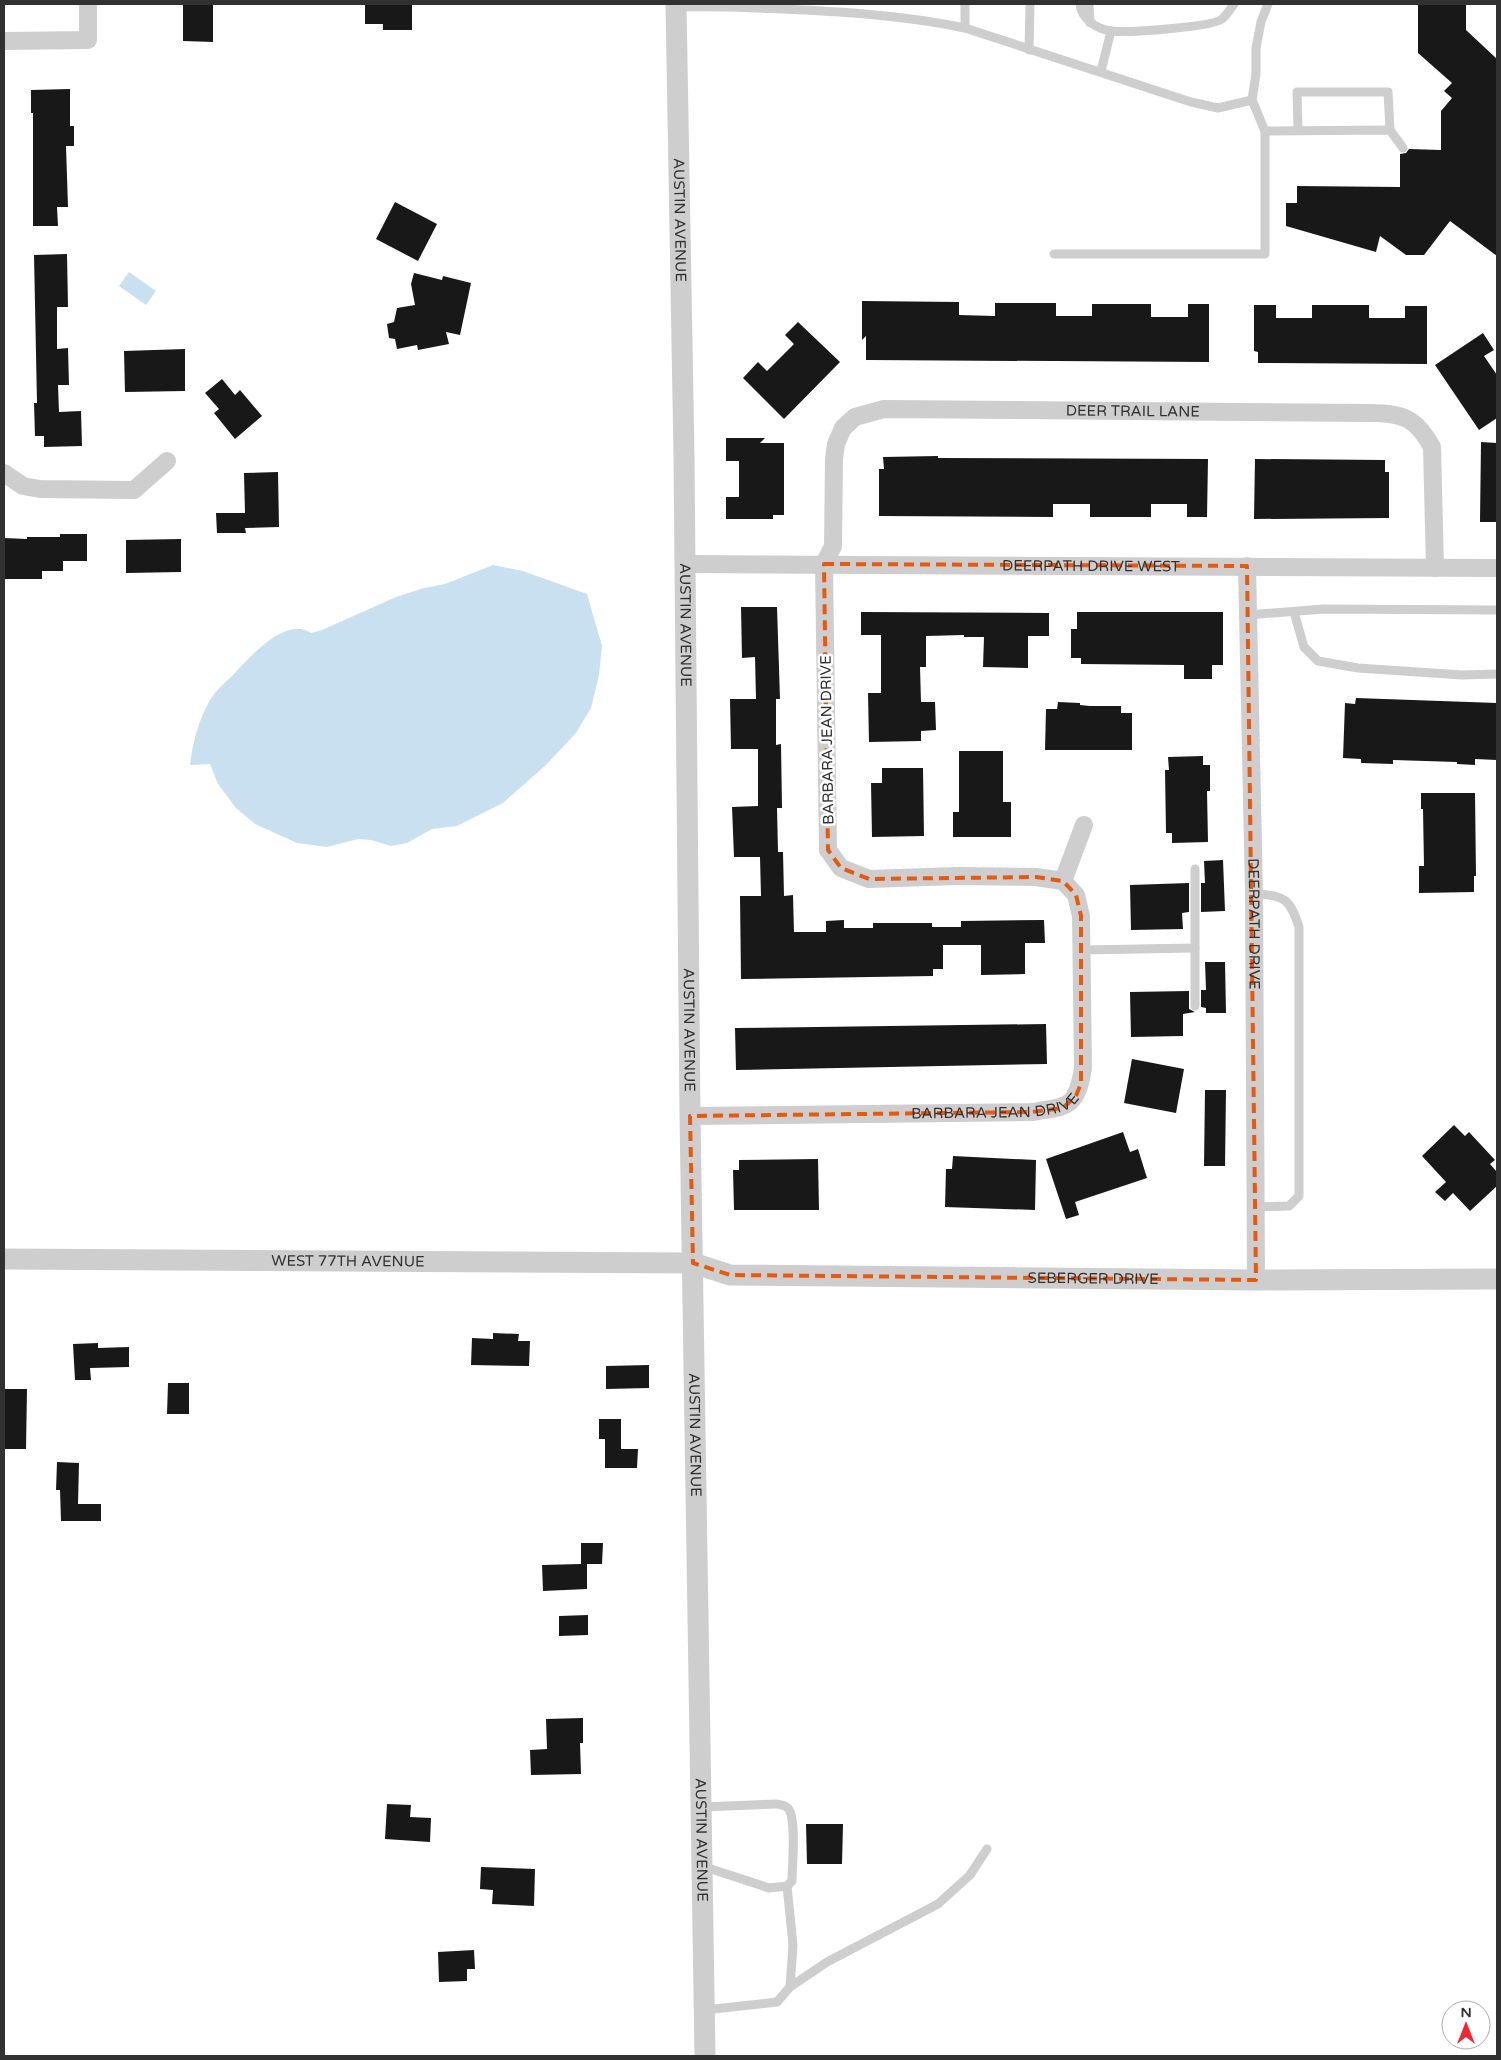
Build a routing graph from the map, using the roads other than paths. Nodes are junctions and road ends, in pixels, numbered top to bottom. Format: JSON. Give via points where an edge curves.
{"nodes":[{"id":1,"x":88,"y":4,"type":"edge"},
{"id":2,"x":965,"y":4,"type":"edge"},
{"id":3,"x":1030,"y":4,"type":"edge"},
{"id":4,"x":1080,"y":4,"type":"edge"},
{"id":5,"x":1089,"y":4,"type":"edge"},
{"id":6,"x":1234,"y":4,"type":"edge"},
{"id":7,"x":1268,"y":4,"type":"edge"},
{"id":8,"x":676,"y":6,"type":"edge"},
{"id":9,"x":1090,"y":23,"type":"junction"},
{"id":10,"x":964,"y":28,"type":"junction"},
{"id":11,"x":1111,"y":31,"type":"junction"},
{"id":12,"x":4,"y":42,"type":"edge"},
{"id":13,"x":1029,"y":50,"type":"junction"},
{"id":14,"x":1101,"y":71,"type":"junction"},
{"id":15,"x":1252,"y":100,"type":"junction"},
{"id":16,"x":1298,"y":130,"type":"junction"},
{"id":17,"x":1390,"y":130,"type":"junction"},
{"id":18,"x":1265,"y":131,"type":"junction"},
{"id":19,"x":1403,"y":148,"type":"dead end"},
{"id":20,"x":1054,"y":254,"type":"dead end"},
{"id":21,"x":167,"y":462,"type":"dead end"},
{"id":22,"x":4,"y":473,"type":"edge"},
{"id":23,"x":685,"y":564,"type":"junction"},
{"id":24,"x":824,"y":564,"type":"junction"},
{"id":25,"x":1247,"y":566,"type":"junction"},
{"id":26,"x":1435,"y":568,"type":"junction"},
{"id":27,"x":1497,"y":568,"type":"edge"},
{"id":28,"x":1497,"y":610,"type":"edge"},
{"id":29,"x":1294,"y":612,"type":"junction"},
{"id":30,"x":1248,"y":615,"type":"junction"},
{"id":31,"x":1497,"y":674,"type":"edge"},
{"id":32,"x":1084,"y":825,"type":"dead end"},
{"id":33,"x":1195,"y":869,"type":"dead end"},
{"id":34,"x":1063,"y":881,"type":"junction"},
{"id":35,"x":1254,"y":893,"type":"junction"},
{"id":36,"x":1195,"y":948,"type":"junction"},
{"id":37,"x":1082,"y":950,"type":"junction"},
{"id":38,"x":1195,"y":1006,"type":"dead end"},
{"id":39,"x":690,"y":1116,"type":"junction"},
{"id":40,"x":1256,"y":1207,"type":"junction"},
{"id":41,"x":4,"y":1259,"type":"edge"},
{"id":42,"x":693,"y":1262,"type":"junction"},
{"id":43,"x":1497,"y":1279,"type":"edge"},
{"id":44,"x":1256,"y":1280,"type":"junction"},
{"id":45,"x":701,"y":1807,"type":"junction"},
{"id":46,"x":987,"y":1849,"type":"dead end"},
{"id":47,"x":702,"y":1866,"type":"junction"},
{"id":48,"x":787,"y":1886,"type":"junction"},
{"id":49,"x":790,"y":1987,"type":"junction"},
{"id":50,"x":704,"y":2010,"type":"junction"},
{"id":51,"x":705,"y":2056,"type":"edge"}],
"edges":[{"from":1,"to":12,"type":"street","via":[[88,40]]},
{"from":2,"to":10,"type":"lane"},
{"from":3,"to":13,"type":"lane"},
{"from":4,"to":9,"type":"lane"},
{"from":5,"to":9,"type":"lane"},
{"from":6,"to":11,"type":"lane","via":[[1222,20],[1200,26]]},
{"from":7,"to":15,"type":"lane","via":[[1260,22]]},
{"from":8,"to":10,"type":"lane","via":[[848,12],[927,20]]},
{"from":8,"to":23,"type":"street","name":"AUSTIN AVENUE"},
{"from":9,"to":11,"type":"lane"},
{"from":10,"to":13,"type":"lane"},
{"from":11,"to":14,"type":"lane"},
{"from":13,"to":14,"type":"lane"},
{"from":14,"to":15,"type":"lane","via":[[1218,108]]},
{"from":15,"to":18,"type":"lane"},
{"from":16,"to":17,"type":"lane"},
{"from":16,"to":17,"type":"lane","via":[[1297,92],[1388,92]]},
{"from":16,"to":18,"type":"lane"},
{"from":17,"to":19,"type":"lane"},
{"from":18,"to":20,"type":"lane","via":[[1265,254]]},
{"from":21,"to":22,"type":"street","via":[[134,490],[40,489],[23,486]]},
{"from":23,"to":24,"type":"street","name":"DEERPATH DRIVE WEST"},
{"from":23,"to":39,"type":"street","name":"AUSTIN AVENUE"},
{"from":24,"to":25,"type":"street","name":"DEERPATH DRIVE WEST"},
{"from":24,"to":26,"type":"street","name":"DEER TRAIL LANE","via":[[833,546],[836,444],[843,428],[855,417],[884,409],[1387,413],[1405,417],[1423,430],[1432,447]]},
{"from":24,"to":34,"type":"street","name":"BARBARA JEAN DRIVE","via":[[828,850],[841,868],[869,879],[1026,876]]},
{"from":25,"to":26,"type":"street","name":"DEERPATH DRIVE WEST"},
{"from":25,"to":30,"type":"street","name":"DEERPATH DRIVE"},
{"from":26,"to":27,"type":"street","name":"DEERPATH DRIVE WEST"},
{"from":28,"to":29,"type":"lane","via":[[1324,609]]},
{"from":29,"to":30,"type":"lane"},
{"from":29,"to":31,"type":"lane","via":[[1304,647],[1318,661],[1358,668],[1462,675]]},
{"from":30,"to":35,"type":"street","name":"DEERPATH DRIVE"},
{"from":32,"to":34,"type":"street"},
{"from":33,"to":36,"type":"lane"},
{"from":34,"to":37,"type":"street","name":"BARBARA JEAN DRIVE","via":[[1076,896],[1081,916]]},
{"from":35,"to":40,"type":"street","name":"DEERPATH DRIVE"},
{"from":35,"to":40,"type":"lane","via":[[1281,897],[1293,909],[1299,927],[1299,1196],[1289,1206]]},
{"from":36,"to":37,"type":"lane"},
{"from":36,"to":38,"type":"lane"},
{"from":37,"to":39,"type":"street","name":"BARBARA JEAN DRIVE","via":[[1083,1068],[1076,1096],[1062,1108],[1032,1112]]},
{"from":39,"to":42,"type":"street","name":"AUSTIN AVENUE"},
{"from":40,"to":44,"type":"street","name":"DEERPATH DRIVE"},
{"from":41,"to":42,"type":"street","name":"WEST 77TH AVENUE"},
{"from":42,"to":44,"type":"street","name":"SEBERGER DRIVE","via":[[730,1276]]},
{"from":42,"to":45,"type":"street","name":"AUSTIN AVENUE"},
{"from":43,"to":44,"type":"street","name":"SEBERGER DRIVE"},
{"from":45,"to":47,"type":"street","name":"AUSTIN AVENUE"},
{"from":45,"to":48,"type":"lane","via":[[777,1804],[789,1809],[792,1881]]},
{"from":46,"to":49,"type":"lane","via":[[970,1875],[938,1904],[827,1962]]},
{"from":47,"to":48,"type":"lane","via":[[769,1888]]},
{"from":47,"to":50,"type":"street","name":"AUSTIN AVENUE"},
{"from":48,"to":49,"type":"lane","via":[[793,1945]]},
{"from":49,"to":50,"type":"lane","via":[[776,2002]]},
{"from":50,"to":51,"type":"street","name":"AUSTIN AVENUE"}]}
